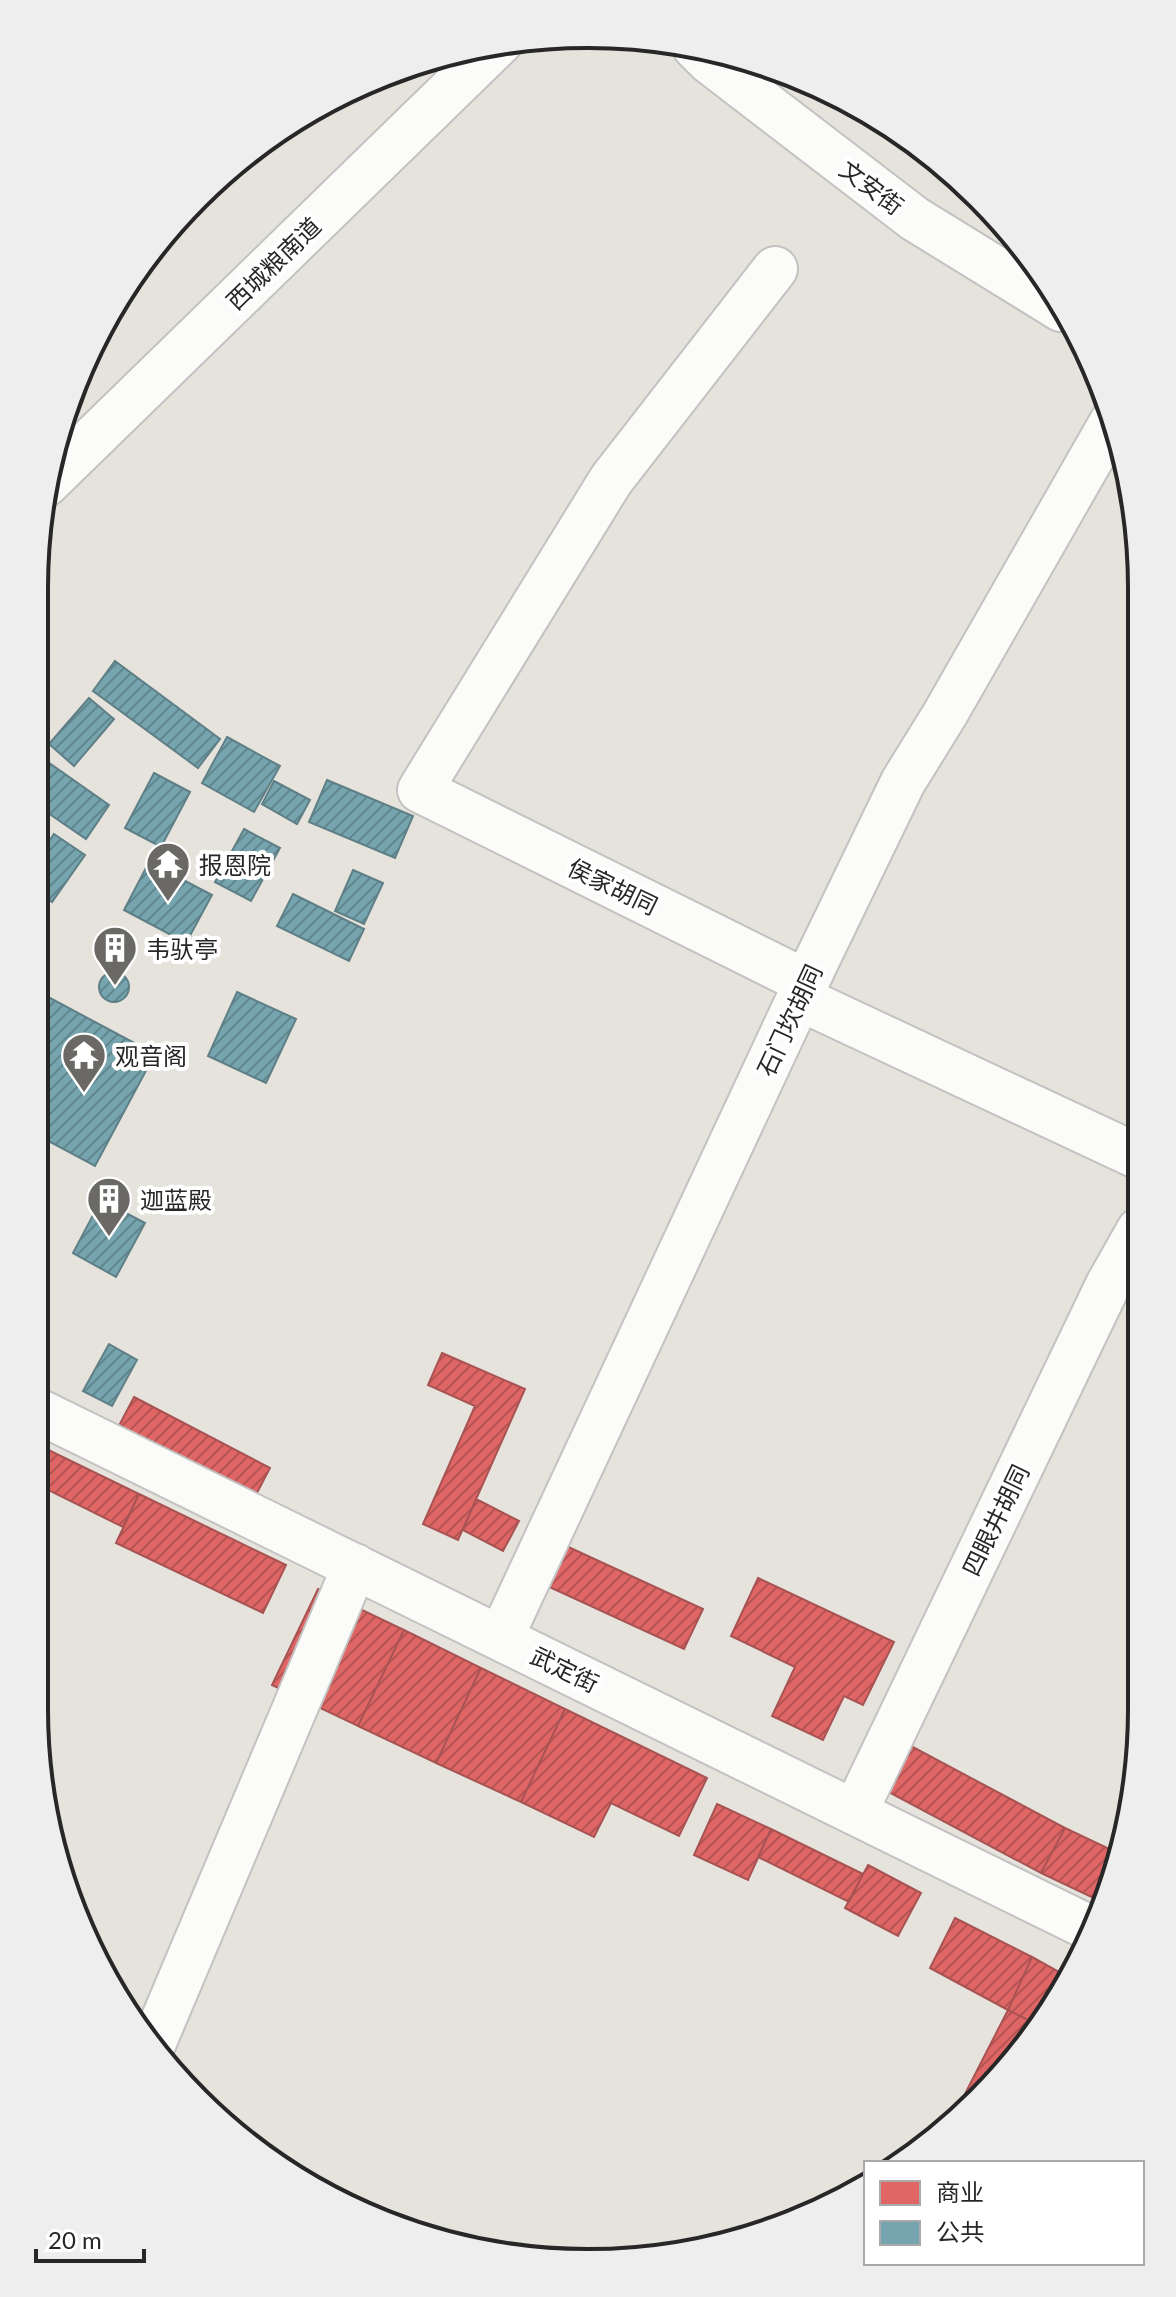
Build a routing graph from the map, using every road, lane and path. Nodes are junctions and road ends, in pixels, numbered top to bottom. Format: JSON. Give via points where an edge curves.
{"nodes":[{"id":1,"x":484,"y":58,"type":"edge"},
{"id":2,"x":713,"y":63,"type":"edge"},
{"id":3,"x":775,"y":269,"type":"dead end"},
{"id":4,"x":1043,"y":298,"type":"edge"},
{"id":5,"x":1105,"y":434,"type":"edge"},
{"id":6,"x":61,"y":469,"type":"edge"},
{"id":7,"x":803,"y":990,"type":"junction"},
{"id":8,"x":1128,"y":1152,"type":"edge"},
{"id":9,"x":1128,"y":1250,"type":"edge"},
{"id":10,"x":48,"y":1416,"type":"edge"},
{"id":11,"x":355,"y":1566,"type":"junction"},
{"id":12,"x":501,"y":1637,"type":"junction"},
{"id":13,"x":855,"y":1812,"type":"junction"},
{"id":14,"x":1083,"y":1925,"type":"edge"},
{"id":15,"x":157,"y":2034,"type":"edge"}],
"edges":[{"from":1,"to":6,"type":"street","name":"西城粮南道"},
{"from":2,"to":4,"type":"street","name":"文安街","via":[[915,219]]},
{"from":3,"to":7,"type":"street","name":"侯家胡同","via":[[602,493],[420,790]]},
{"from":5,"to":7,"type":"street","name":"石门坎胡同","via":[[903,782]]},
{"from":7,"to":8,"type":"street","name":"侯家胡同"},
{"from":7,"to":12,"type":"street","name":"石门坎胡同"},
{"from":9,"to":13,"type":"street","name":"四眼井胡同"},
{"from":10,"to":11,"type":"street","name":"武定街"},
{"from":11,"to":12,"type":"street","name":"武定街"},
{"from":11,"to":15,"type":"street"},
{"from":12,"to":13,"type":"street","name":"武定街"},
{"from":13,"to":14,"type":"street","name":"武定街"}]}
